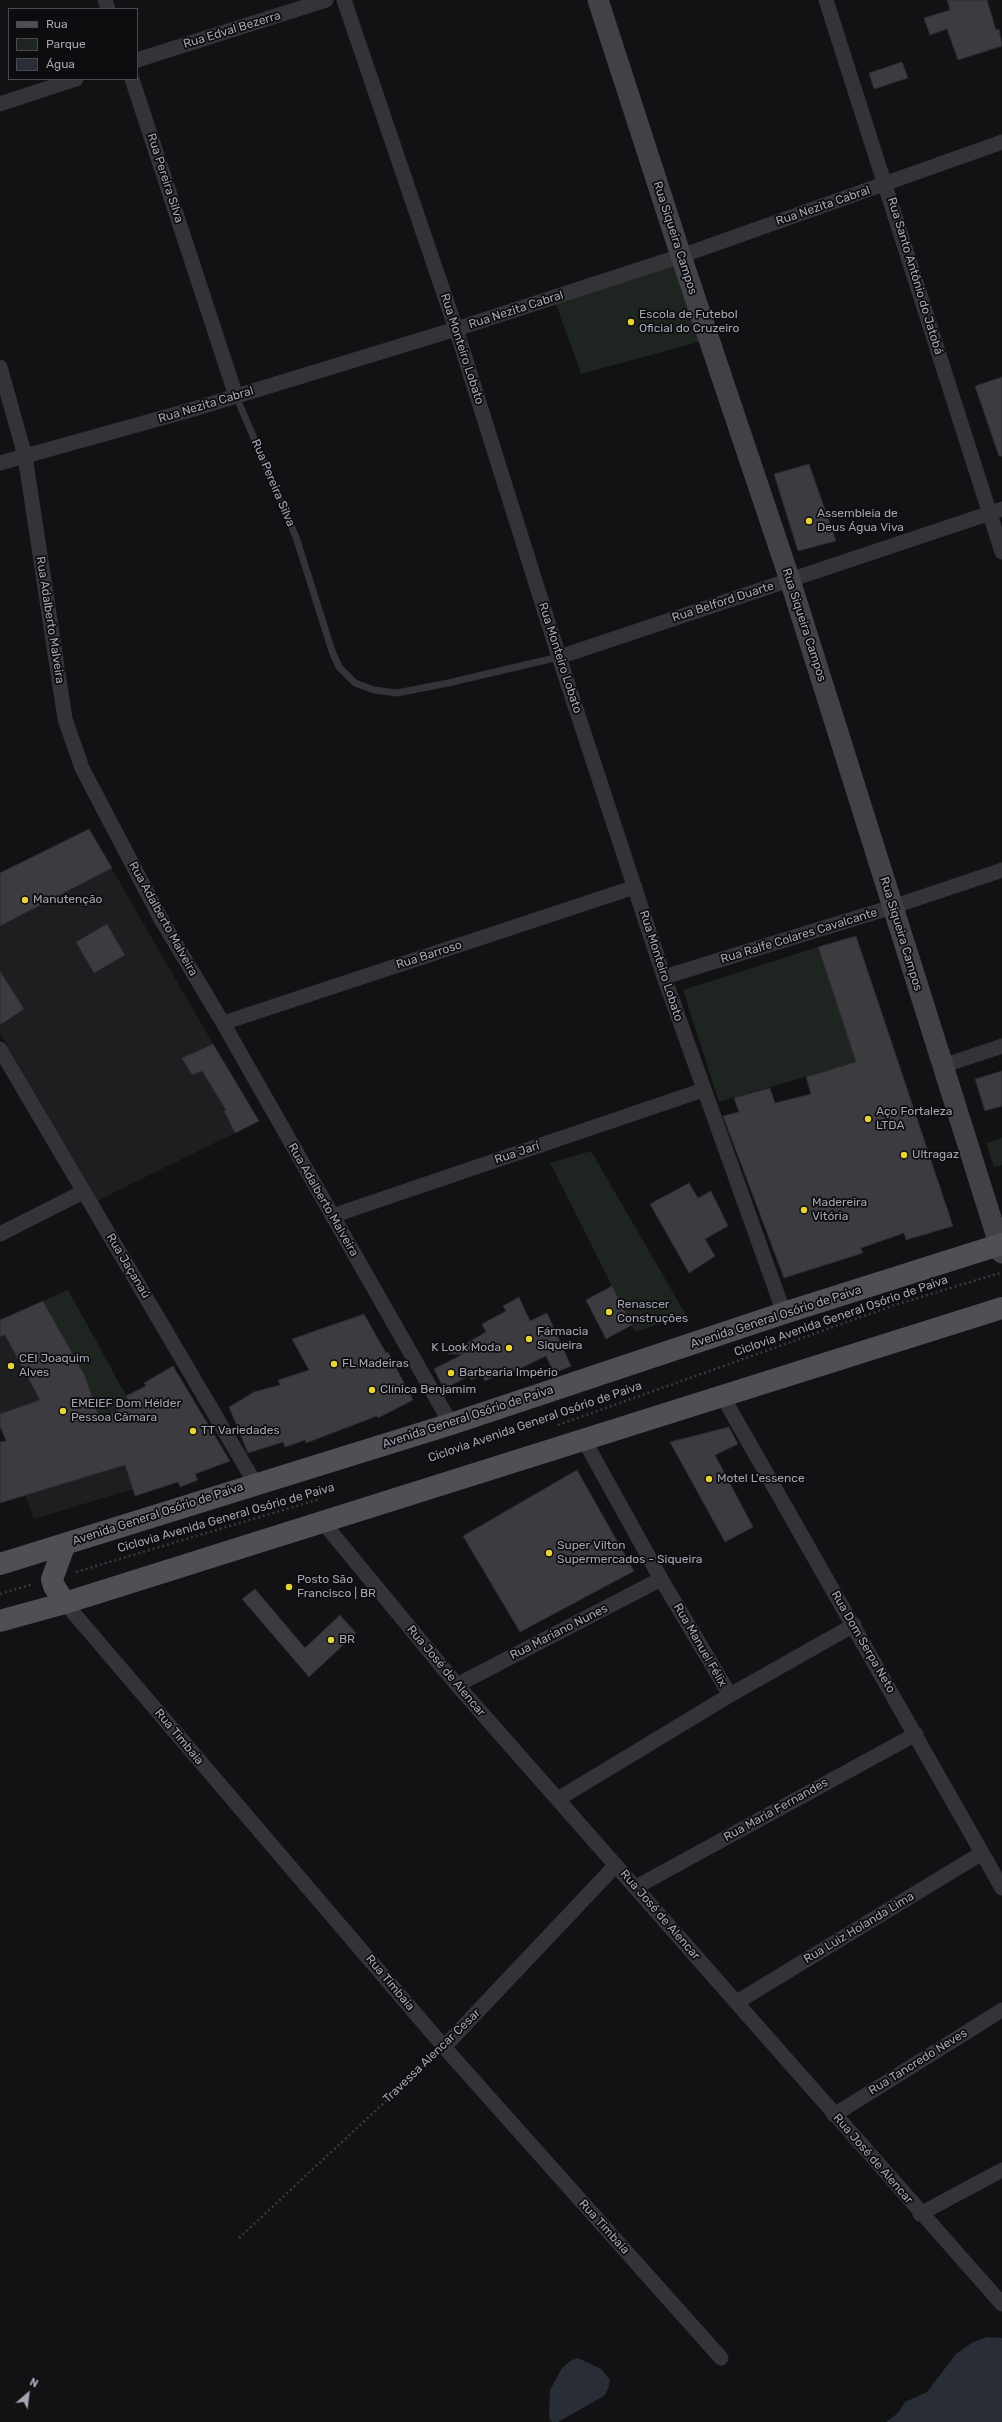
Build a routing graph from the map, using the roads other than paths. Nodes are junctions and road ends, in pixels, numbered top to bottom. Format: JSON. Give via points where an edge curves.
{"nodes":[{"id":1,"x":326,"y":0,"type":"edge"},
{"id":2,"x":344,"y":0,"type":"edge"},
{"id":3,"x":598,"y":0,"type":"edge"},
{"id":4,"x":826,"y":0,"type":"edge"},
{"id":5,"x":138,"y":60,"type":"edge"},
{"id":6,"x":73,"y":80,"type":"edge"},
{"id":7,"x":132,"y":80,"type":"edge"},
{"id":8,"x":0,"y":104,"type":"edge"},
{"id":9,"x":1002,"y":142,"type":"edge"},
{"id":10,"x":886,"y":184,"type":"junction"},
{"id":11,"x":681,"y":256,"type":"junction"},
{"id":12,"x":456,"y":329,"type":"junction"},
{"id":13,"x":0,"y":368,"type":"edge"},
{"id":14,"x":236,"y":396,"type":"junction"},
{"id":15,"x":25,"y":456,"type":"junction"},
{"id":16,"x":0,"y":463,"type":"edge"},
{"id":17,"x":996,"y":511,"type":"edge"},
{"id":18,"x":1002,"y":552,"type":"edge"},
{"id":19,"x":790,"y":580,"type":"junction"},
{"id":20,"x":559,"y":657,"type":"junction"},
{"id":21,"x":1002,"y":870,"type":"edge"},
{"id":22,"x":635,"y":887,"type":"junction"},
{"id":23,"x":892,"y":907,"type":"junction"},
{"id":24,"x":664,"y":977,"type":"junction"},
{"id":25,"x":223,"y":1023,"type":"junction"},
{"id":26,"x":1002,"y":1046,"type":"edge"},
{"id":27,"x":0,"y":1049,"type":"edge"},
{"id":28,"x":942,"y":1066,"type":"junction"},
{"id":29,"x":703,"y":1090,"type":"junction"},
{"id":30,"x":84,"y":1192,"type":"junction"},
{"id":31,"x":332,"y":1216,"type":"junction"},
{"id":32,"x":0,"y":1234,"type":"edge"},
{"id":33,"x":1001,"y":1247,"type":"edge"},
{"id":34,"x":1002,"y":1308,"type":"edge"},
{"id":35,"x":784,"y":1313,"type":"junction"},
{"id":36,"x":723,"y":1397,"type":"junction"},
{"id":37,"x":451,"y":1424,"type":"junction"},
{"id":38,"x":584,"y":1440,"type":"junction"},
{"id":39,"x":255,"y":1483,"type":"junction"},
{"id":40,"x":322,"y":1521,"type":"junction"},
{"id":41,"x":65,"y":1544,"type":"junction"},
{"id":42,"x":0,"y":1564,"type":"edge"},
{"id":43,"x":661,"y":1579,"type":"junction"},
{"id":44,"x":65,"y":1603,"type":"junction"},
{"id":45,"x":0,"y":1622,"type":"edge"},
{"id":46,"x":854,"y":1625,"type":"junction"},
{"id":47,"x":456,"y":1685,"type":"junction"},
{"id":48,"x":730,"y":1696,"type":"junction"},
{"id":49,"x":916,"y":1734,"type":"junction"},
{"id":50,"x":558,"y":1799,"type":"junction"},
{"id":51,"x":982,"y":1853,"type":"junction"},
{"id":52,"x":616,"y":1865,"type":"junction"},
{"id":53,"x":636,"y":1887,"type":"junction"},
{"id":54,"x":1002,"y":1888,"type":"edge"},
{"id":55,"x":737,"y":2002,"type":"junction"},
{"id":56,"x":1002,"y":2010,"type":"edge"},
{"id":57,"x":444,"y":2046,"type":"junction"},
{"id":58,"x":834,"y":2115,"type":"junction"},
{"id":59,"x":1002,"y":2170,"type":"edge"},
{"id":60,"x":920,"y":2214,"type":"junction"},
{"id":61,"x":1002,"y":2304,"type":"edge"},
{"id":62,"x":720,"y":2358,"type":"dead end"}],
"edges":[{"from":1,"to":5,"type":"street","name":"Rua Edval Bezerra"},
{"from":2,"to":12,"type":"street","name":"Rua Monteiro Lobato"},
{"from":3,"to":11,"type":"street","name":"Rua Siqueira Campos"},
{"from":4,"to":10,"type":"street","name":"Rua Santo Antônio do Jatobá"},
{"from":6,"to":8,"type":"street"},
{"from":7,"to":14,"type":"street","name":"Rua Pereira Silva"},
{"from":9,"to":10,"type":"street","name":"Rua Nezita Cabral"},
{"from":10,"to":11,"type":"street","name":"Rua Nezita Cabral"},
{"from":10,"to":17,"type":"street","name":"Rua Santo Antônio do Jatobá"},
{"from":11,"to":12,"type":"street","name":"Rua Nezita Cabral"},
{"from":11,"to":19,"type":"street","name":"Rua Siqueira Campos"},
{"from":12,"to":14,"type":"street","name":"Rua Nezita Cabral"},
{"from":12,"to":20,"type":"street","name":"Rua Monteiro Lobato"},
{"from":13,"to":15,"type":"street","name":"Rua Adalberto Malveira"},
{"from":14,"to":15,"type":"street","name":"Rua Nezita Cabral"},
{"from":14,"to":20,"type":"lane","name":"Rua Pereira Silva","via":[[296,536],[332,652],[339,667],[355,683],[374,690],[396,693]]},
{"from":15,"to":16,"type":"street","name":"Rua Nezita Cabral"},
{"from":15,"to":25,"type":"street","name":"Rua Adalberto Malveira","via":[[65,719],[73,746],[162,921]]},
{"from":17,"to":18,"type":"street","name":"Rua Santo Antônio do Jatobá"},
{"from":17,"to":19,"type":"street","name":"Rua Belford Duarte"},
{"from":19,"to":20,"type":"street","name":"Rua Belford Duarte"},
{"from":19,"to":23,"type":"street","name":"Rua Siqueira Campos"},
{"from":20,"to":22,"type":"street","name":"Rua Monteiro Lobato"},
{"from":21,"to":23,"type":"street","name":"Rua Ralfe Colares Cavalcante"},
{"from":22,"to":24,"type":"street","name":"Rua Monteiro Lobato"},
{"from":22,"to":25,"type":"street","name":"Rua Barroso"},
{"from":23,"to":24,"type":"street","name":"Rua Ralfe Colares Cavalcante"},
{"from":23,"to":28,"type":"street","name":"Rua Siqueira Campos"},
{"from":24,"to":29,"type":"street","name":"Rua Monteiro Lobato"},
{"from":25,"to":31,"type":"street","name":"Rua Adalberto Malveira"},
{"from":26,"to":28,"type":"street"},
{"from":27,"to":30,"type":"street","name":"Rua Jaçanaú"},
{"from":28,"to":33,"type":"street","name":"Rua Siqueira Campos"},
{"from":29,"to":31,"type":"street","name":"Rua Jarí"},
{"from":29,"to":35,"type":"street","name":"Rua Monteiro Lobato"},
{"from":30,"to":32,"type":"street"},
{"from":30,"to":39,"type":"street","name":"Rua Jaçanaú"},
{"from":31,"to":37,"type":"street","name":"Rua Adalberto Malveira"},
{"from":33,"to":35,"type":"main road","name":"Avenida General Osório de Paiva"},
{"from":34,"to":36,"type":"main road"},
{"from":35,"to":37,"type":"main road","name":"Avenida General Osório de Paiva"},
{"from":36,"to":38,"type":"main road"},
{"from":36,"to":46,"type":"street","name":"Rua Dom Serpa Neto"},
{"from":37,"to":39,"type":"main road","name":"Avenida General Osório de Paiva"},
{"from":38,"to":40,"type":"main road"},
{"from":38,"to":43,"type":"street","name":"Rua Manuel Félix"},
{"from":39,"to":41,"type":"main road","name":"Avenida General Osório de Paiva"},
{"from":40,"to":44,"type":"main road"},
{"from":40,"to":47,"type":"street","name":"Rua José de Alencar"},
{"from":41,"to":42,"type":"main road","name":"Avenida General Osório de Paiva"},
{"from":41,"to":44,"type":"main road","via":[[52,1579]]},
{"from":43,"to":47,"type":"street","name":"Rua Mariano Nunes"},
{"from":43,"to":48,"type":"street","name":"Rua Manuel Félix"},
{"from":44,"to":45,"type":"main road"},
{"from":44,"to":57,"type":"street","name":"Rua Timbaia"},
{"from":46,"to":48,"type":"street"},
{"from":46,"to":49,"type":"street","name":"Rua Dom Serpa Neto"},
{"from":47,"to":50,"type":"street","name":"Rua José de Alencar"},
{"from":48,"to":50,"type":"street","name":"Rua Manuel Félix"},
{"from":49,"to":51,"type":"street","name":"Rua Dom Serpa Neto"},
{"from":49,"to":53,"type":"street","name":"Rua Maria Fernandes"},
{"from":50,"to":52,"type":"street","name":"Rua José de Alencar"},
{"from":51,"to":54,"type":"street","name":"Rua Dom Serpa Neto"},
{"from":51,"to":55,"type":"street","name":"Rua Luiz Holanda Lima"},
{"from":52,"to":53,"type":"street","name":"Rua José de Alencar"},
{"from":52,"to":57,"type":"street","name":"Travessa Alencar Cesar"},
{"from":53,"to":55,"type":"street","name":"Rua José de Alencar"},
{"from":55,"to":58,"type":"street","name":"Rua José de Alencar"},
{"from":56,"to":58,"type":"street","name":"Rua Tancredo Neves"},
{"from":57,"to":62,"type":"street","name":"Rua Timbaia"},
{"from":58,"to":60,"type":"street","name":"Rua José de Alencar"},
{"from":59,"to":60,"type":"street"},
{"from":60,"to":61,"type":"street","name":"Rua José de Alencar"}]}
